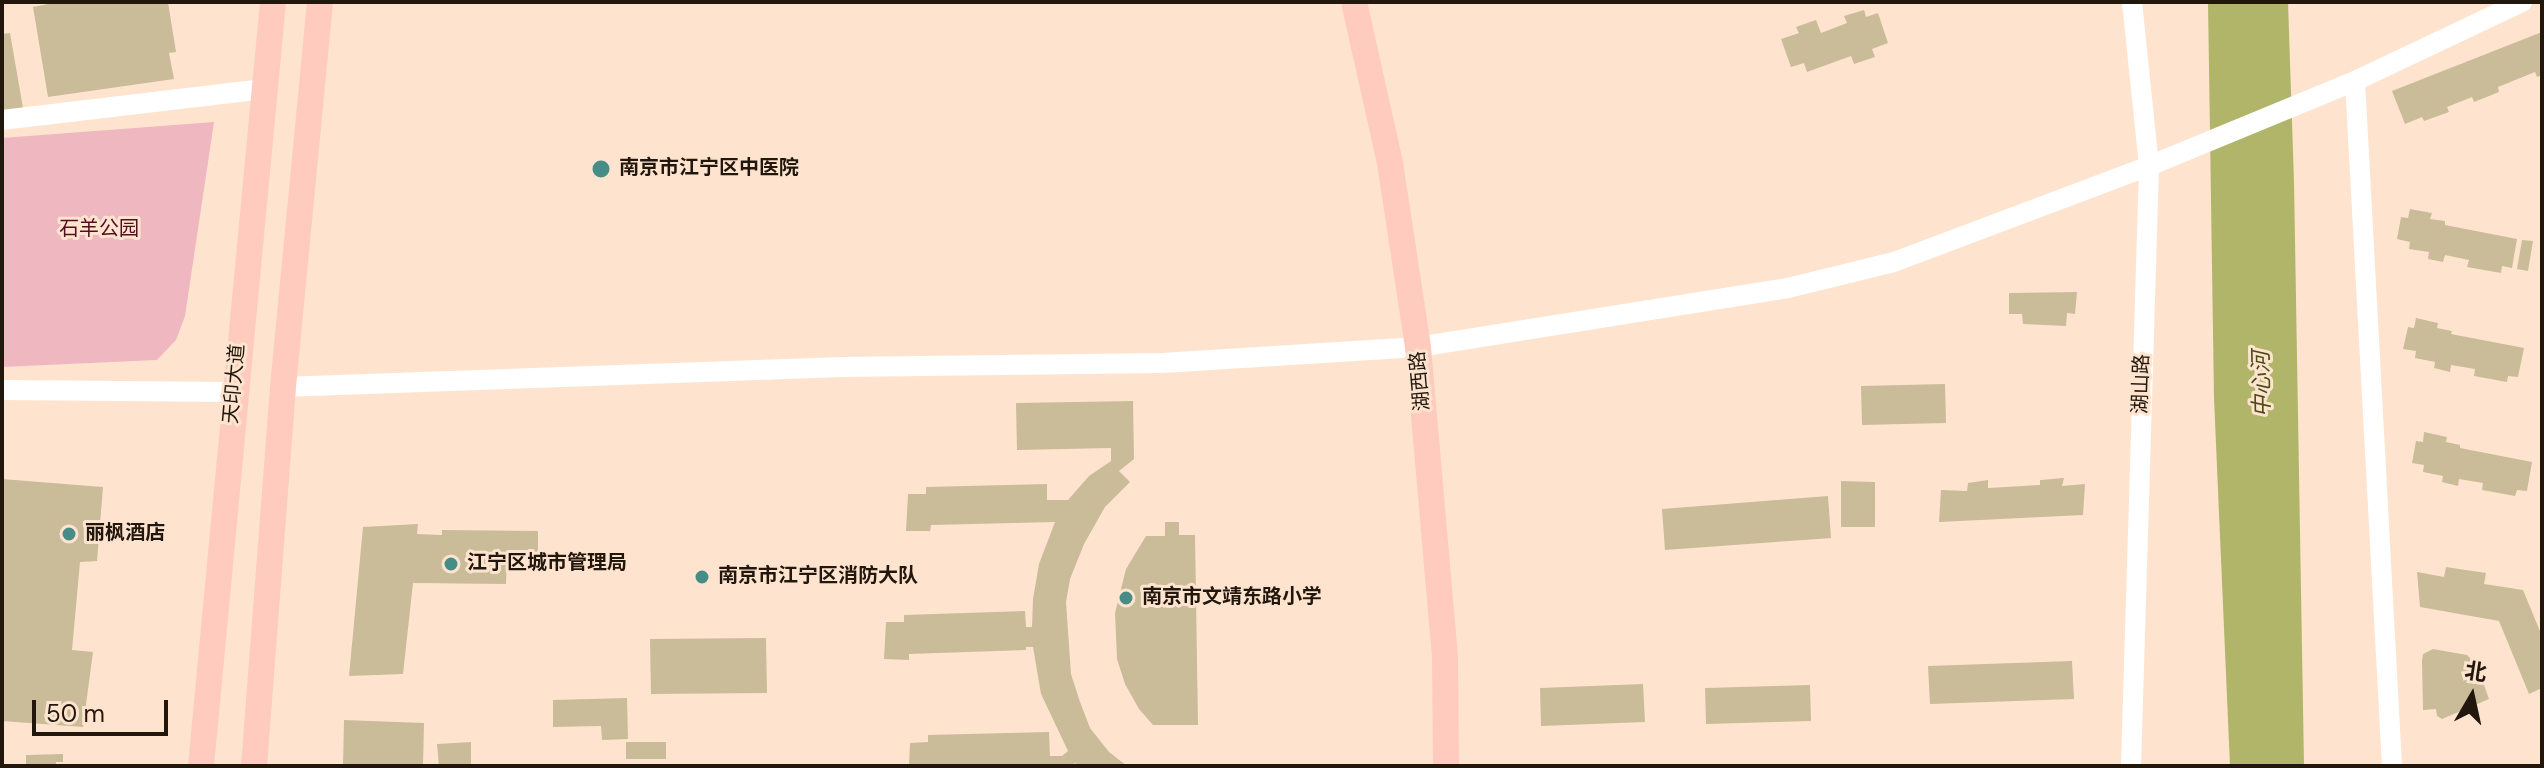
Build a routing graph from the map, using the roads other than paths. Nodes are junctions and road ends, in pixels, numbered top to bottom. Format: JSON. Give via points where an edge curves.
{"nodes":[{"id":1,"x":273,"y":2,"type":"edge"},
{"id":2,"x":320,"y":2,"type":"edge"},
{"id":3,"x":1354,"y":2,"type":"edge"},
{"id":4,"x":2132,"y":2,"type":"edge"},
{"id":5,"x":2522,"y":2,"type":"edge"},
{"id":6,"x":2355,"y":81,"type":"junction"},
{"id":7,"x":264,"y":89,"type":"junction"},
{"id":8,"x":2,"y":120,"type":"edge"},
{"id":9,"x":2149,"y":166,"type":"junction"},
{"id":10,"x":1418,"y":347,"type":"junction"},
{"id":11,"x":283,"y":387,"type":"junction"},
{"id":12,"x":2,"y":390,"type":"edge"},
{"id":13,"x":234,"y":392,"type":"junction"},
{"id":14,"x":201,"y":766,"type":"edge"},
{"id":15,"x":254,"y":766,"type":"edge"},
{"id":16,"x":1446,"y":766,"type":"edge"},
{"id":17,"x":2131,"y":766,"type":"edge"},
{"id":18,"x":2392,"y":766,"type":"edge"}],
"edges":[{"from":1,"to":7,"type":"main road","name":"天印大道"},
{"from":2,"to":11,"type":"main road"},
{"from":3,"to":10,"type":"main road","name":"湖西路","via":[[1390,163]]},
{"from":4,"to":9,"type":"street","name":"湖山路"},
{"from":5,"to":6,"type":"street"},
{"from":6,"to":9,"type":"street"},
{"from":6,"to":18,"type":"street"},
{"from":7,"to":8,"type":"street"},
{"from":7,"to":13,"type":"main road","name":"天印大道"},
{"from":9,"to":10,"type":"street","via":[[1894,262],[1788,288]]},
{"from":9,"to":17,"type":"street","name":"湖山路"},
{"from":10,"to":11,"type":"street","via":[[1162,363],[842,367]]},
{"from":10,"to":16,"type":"main road","name":"湖西路","via":[[1445,657]]},
{"from":11,"to":15,"type":"main road"},
{"from":12,"to":13,"type":"street"},
{"from":13,"to":14,"type":"main road","name":"天印大道"}]}
